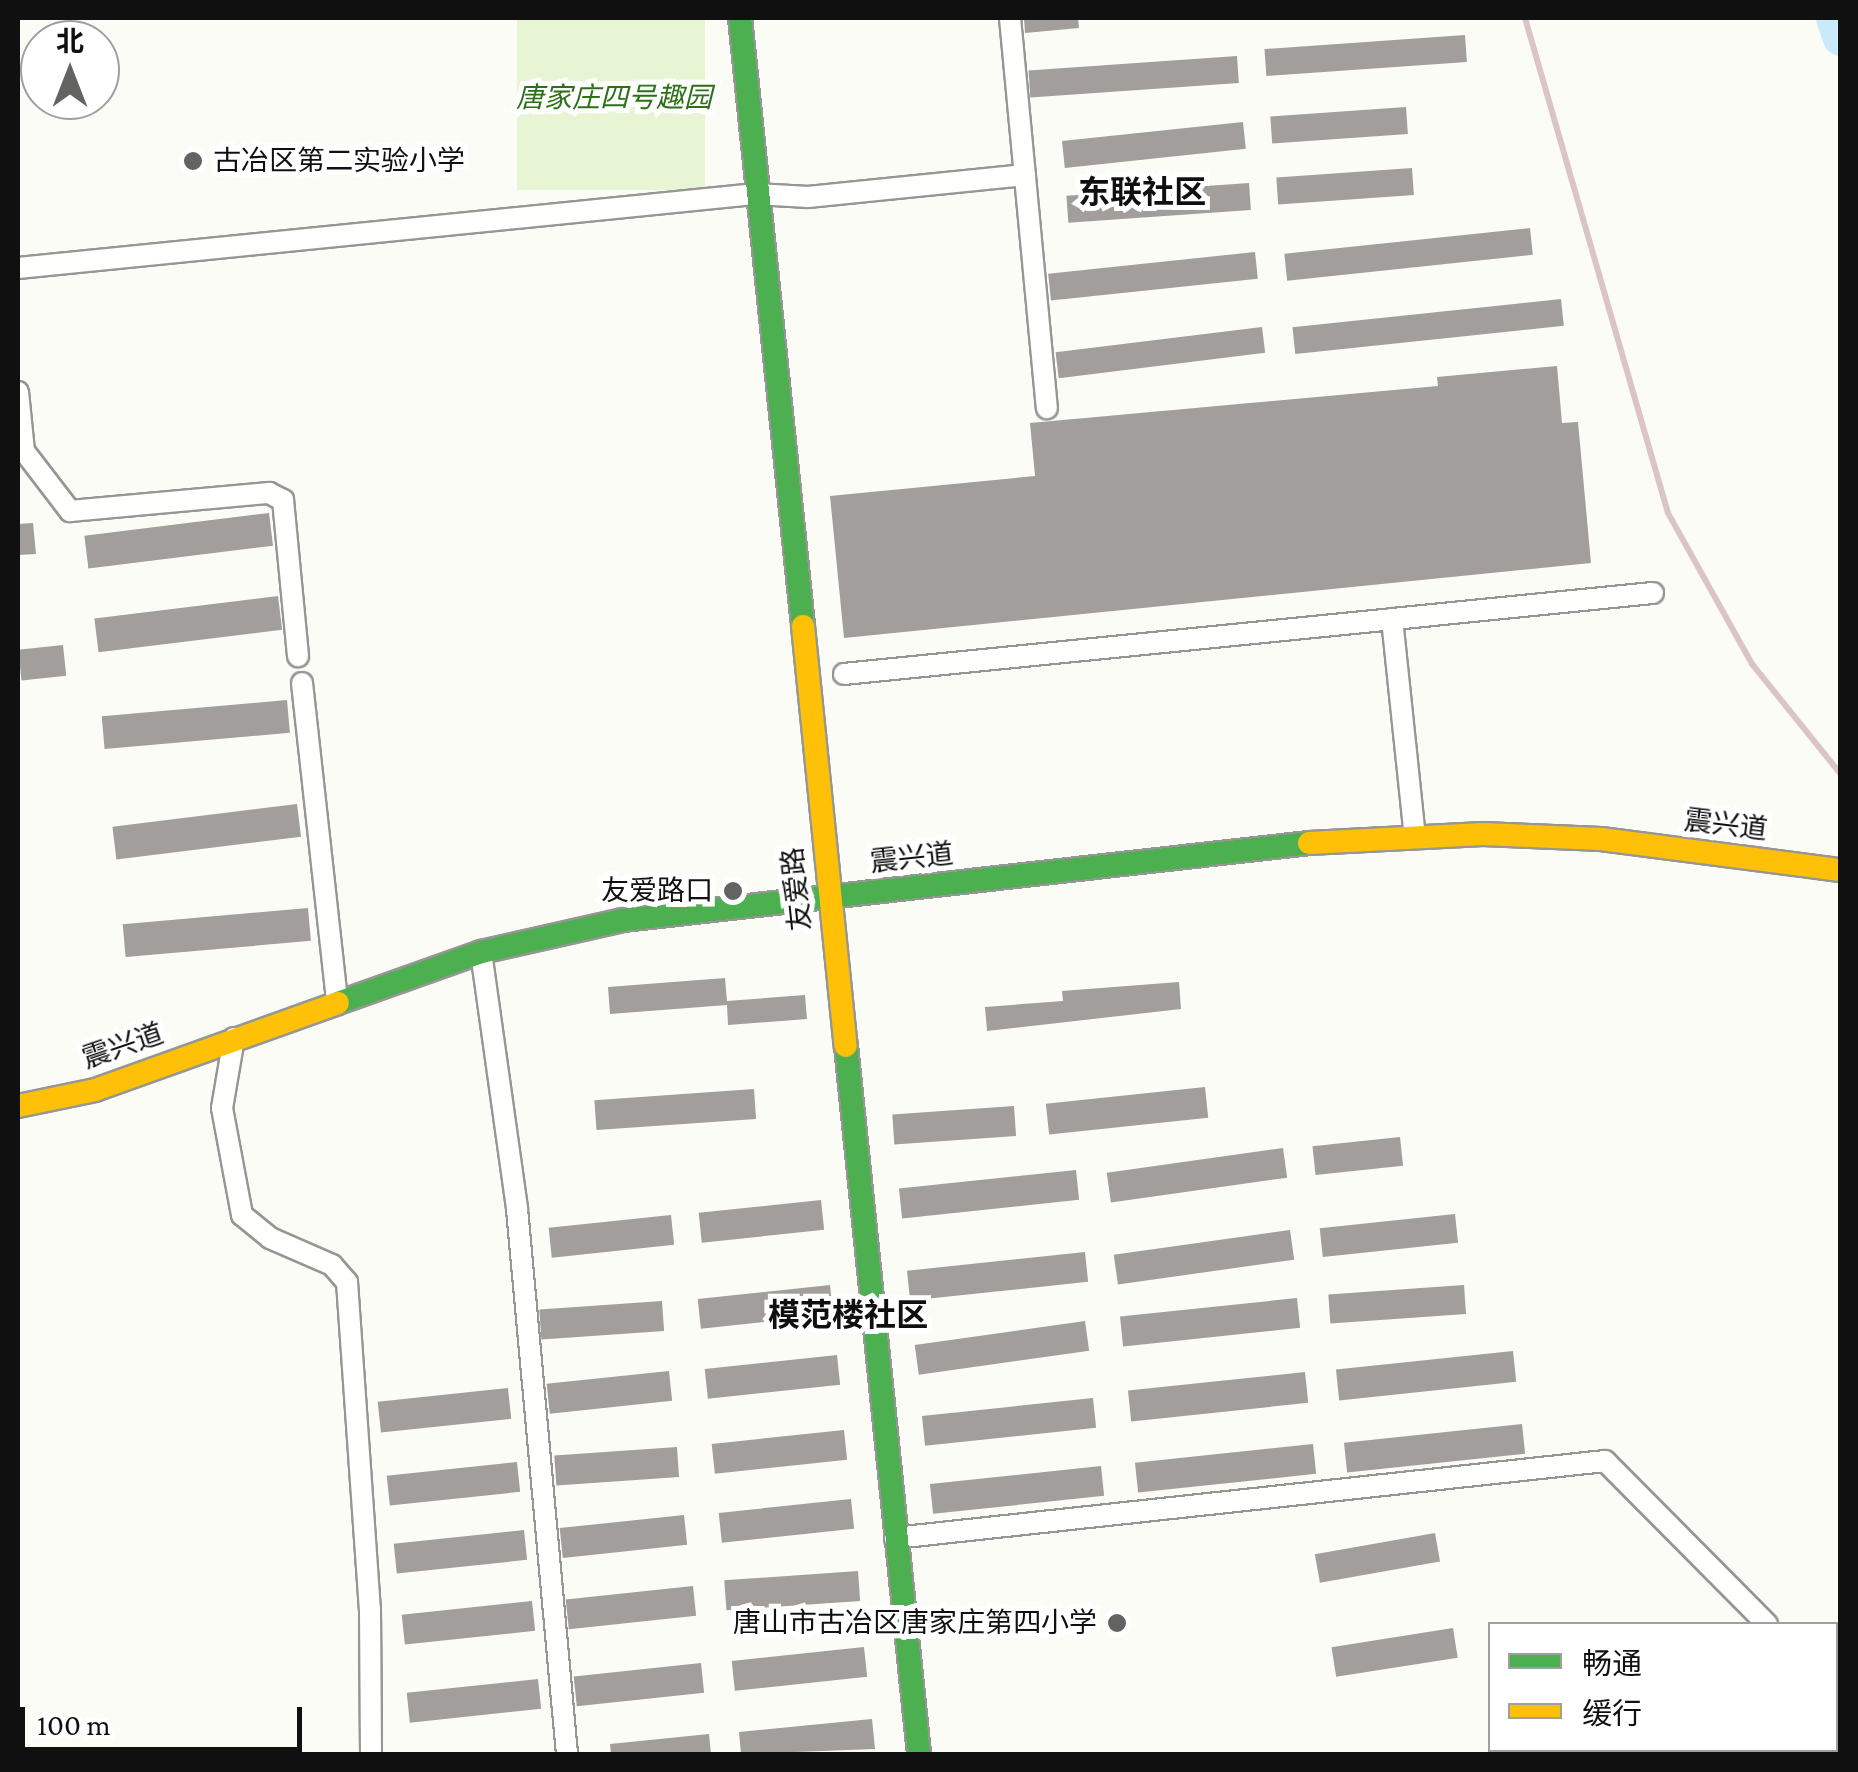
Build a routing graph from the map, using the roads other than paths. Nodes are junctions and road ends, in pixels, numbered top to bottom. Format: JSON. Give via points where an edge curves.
{"nodes":[{"id":1,"x":740,"y":18,"type":"edge"},
{"id":2,"x":1010,"y":18,"type":"edge"},
{"id":3,"x":1025,"y":175,"type":"junction"},
{"id":4,"x":756,"y":194,"type":"junction"},
{"id":5,"x":18,"y":268,"type":"edge"},
{"id":6,"x":18,"y":392,"type":"edge"},
{"id":7,"x":1047,"y":408,"type":"dead end"},
{"id":8,"x":1653,"y":593,"type":"dead end"},
{"id":9,"x":1392,"y":619,"type":"junction"},
{"id":10,"x":298,"y":656,"type":"dead end"},
{"id":11,"x":844,"y":674,"type":"dead end"},
{"id":12,"x":302,"y":683,"type":"dead end"},
{"id":13,"x":1415,"y":837,"type":"junction"},
{"id":14,"x":1840,"y":870,"type":"edge"},
{"id":15,"x":828,"y":897,"type":"junction"},
{"id":16,"x":481,"y":952,"type":"junction"},
{"id":17,"x":337,"y":1002,"type":"junction"},
{"id":18,"x":234,"y":1038,"type":"junction"},
{"id":19,"x":18,"y":1106,"type":"edge"},
{"id":20,"x":895,"y":1538,"type":"junction"},
{"id":21,"x":1765,"y":1622,"type":"edge"},
{"id":22,"x":371,"y":1754,"type":"edge"},
{"id":23,"x":566,"y":1754,"type":"edge"},
{"id":24,"x":920,"y":1754,"type":"edge"}],
"edges":[{"from":1,"to":4,"type":"street","name":"友爱路"},
{"from":2,"to":3,"type":"street"},
{"from":3,"to":4,"type":"street","via":[[808,196]]},
{"from":3,"to":7,"type":"street"},
{"from":4,"to":5,"type":"street"},
{"from":4,"to":15,"type":"street","name":"友爱路"},
{"from":6,"to":10,"type":"street","via":[[24,451],[70,511],[269,492],[284,500]]},
{"from":8,"to":9,"type":"street"},
{"from":9,"to":11,"type":"street"},
{"from":9,"to":13,"type":"street"},
{"from":12,"to":17,"type":"street"},
{"from":13,"to":14,"type":"street","name":"震兴道","via":[[1602,839]]},
{"from":13,"to":15,"type":"street","name":"震兴道"},
{"from":15,"to":16,"type":"street","name":"震兴道","via":[[623,920]]},
{"from":15,"to":20,"type":"street","name":"友爱路"},
{"from":16,"to":17,"type":"street","name":"震兴道"},
{"from":16,"to":23,"type":"street","via":[[517,1209]]},
{"from":17,"to":18,"type":"street","name":"震兴道"},
{"from":18,"to":19,"type":"street","name":"震兴道","via":[[95,1090]]},
{"from":18,"to":22,"type":"street","via":[[222,1108],[242,1215],[270,1238],[332,1265],[347,1282],[370,1609]]},
{"from":20,"to":21,"type":"street","via":[[1605,1461]]},
{"from":20,"to":24,"type":"street","name":"友爱路"}]}
